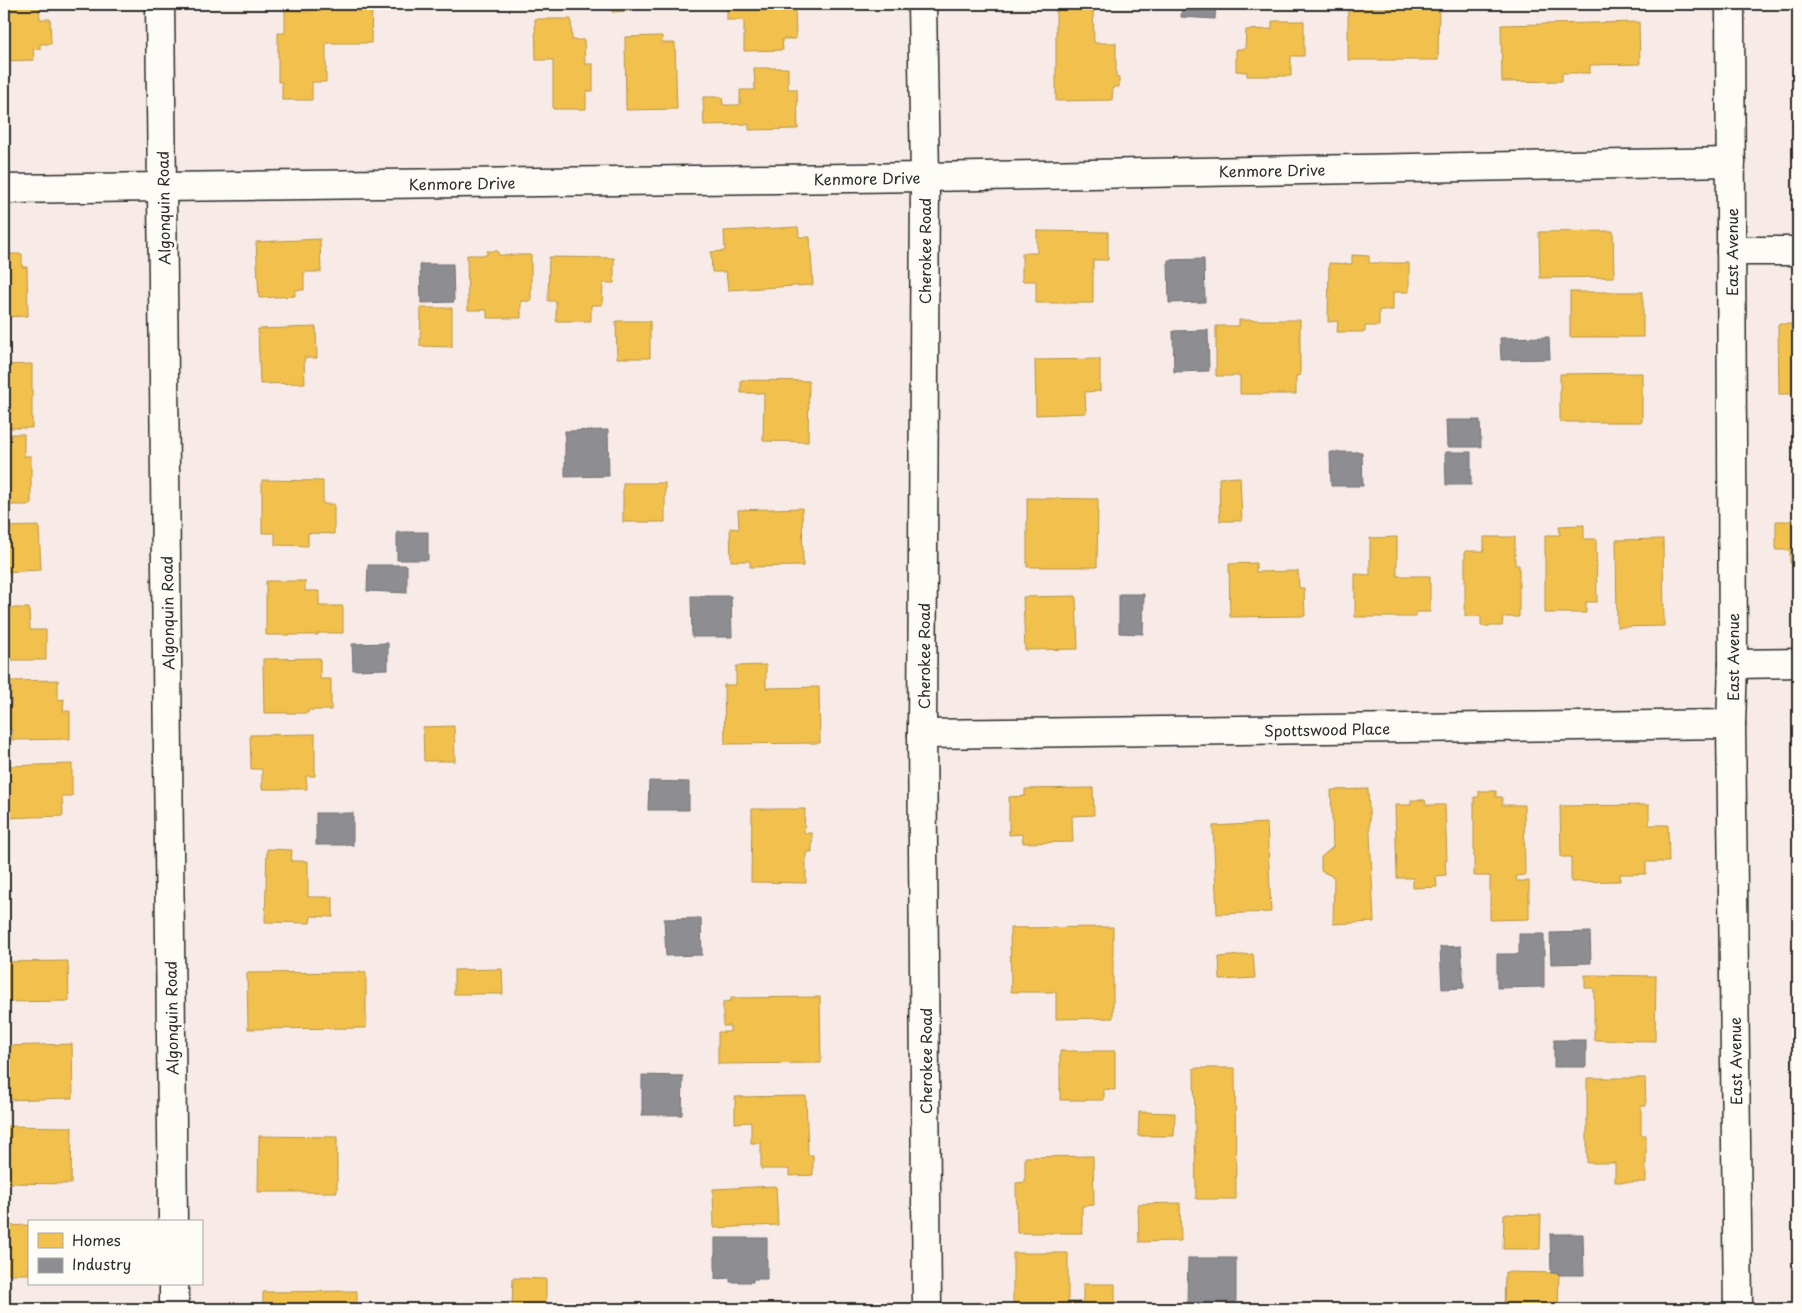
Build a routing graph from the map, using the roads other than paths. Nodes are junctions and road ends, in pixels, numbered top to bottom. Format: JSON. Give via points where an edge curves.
{"nodes":[{"id":1,"x":160,"y":4,"type":"edge"},
{"id":2,"x":922,"y":4,"type":"edge"},
{"id":3,"x":1730,"y":4,"type":"edge"},
{"id":4,"x":1731,"y":162,"type":"junction"},
{"id":5,"x":925,"y":177,"type":"junction"},
{"id":6,"x":163,"y":188,"type":"junction"},
{"id":7,"x":4,"y":189,"type":"edge"},
{"id":8,"x":1731,"y":251,"type":"junction"},
{"id":9,"x":1798,"y":251,"type":"edge"},
{"id":10,"x":1733,"y":664,"type":"junction"},
{"id":11,"x":1798,"y":664,"type":"edge"},
{"id":12,"x":1731,"y":724,"type":"junction"},
{"id":13,"x":922,"y":734,"type":"junction"},
{"id":14,"x":173,"y":1220,"type":"edge"},
{"id":15,"x":174,"y":1286,"type":"edge"},
{"id":16,"x":174,"y":1309,"type":"edge"},
{"id":17,"x":927,"y":1309,"type":"edge"},
{"id":18,"x":1738,"y":1309,"type":"edge"}],
"edges":[{"from":1,"to":6,"type":"street","name":"Algonquin Road"},
{"from":2,"to":5,"type":"street","name":"Cherokee Road"},
{"from":3,"to":4,"type":"street","name":"East Avenue"},
{"from":4,"to":5,"type":"street","name":"Kenmore Drive"},
{"from":4,"to":8,"type":"street","name":"East Avenue"},
{"from":5,"to":6,"type":"street","name":"Kenmore Drive"},
{"from":5,"to":13,"type":"street","name":"Cherokee Road"},
{"from":6,"to":7,"type":"street","name":"Kenmore Drive"},
{"from":6,"to":14,"type":"street","name":"Algonquin Road"},
{"from":8,"to":9,"type":"street"},
{"from":8,"to":10,"type":"street","name":"East Avenue"},
{"from":10,"to":11,"type":"street"},
{"from":10,"to":12,"type":"street","name":"East Avenue"},
{"from":12,"to":13,"type":"street","name":"Spottswood Place"},
{"from":12,"to":18,"type":"street","name":"East Avenue"},
{"from":13,"to":17,"type":"street","name":"Cherokee Road"},
{"from":15,"to":16,"type":"street"}]}
